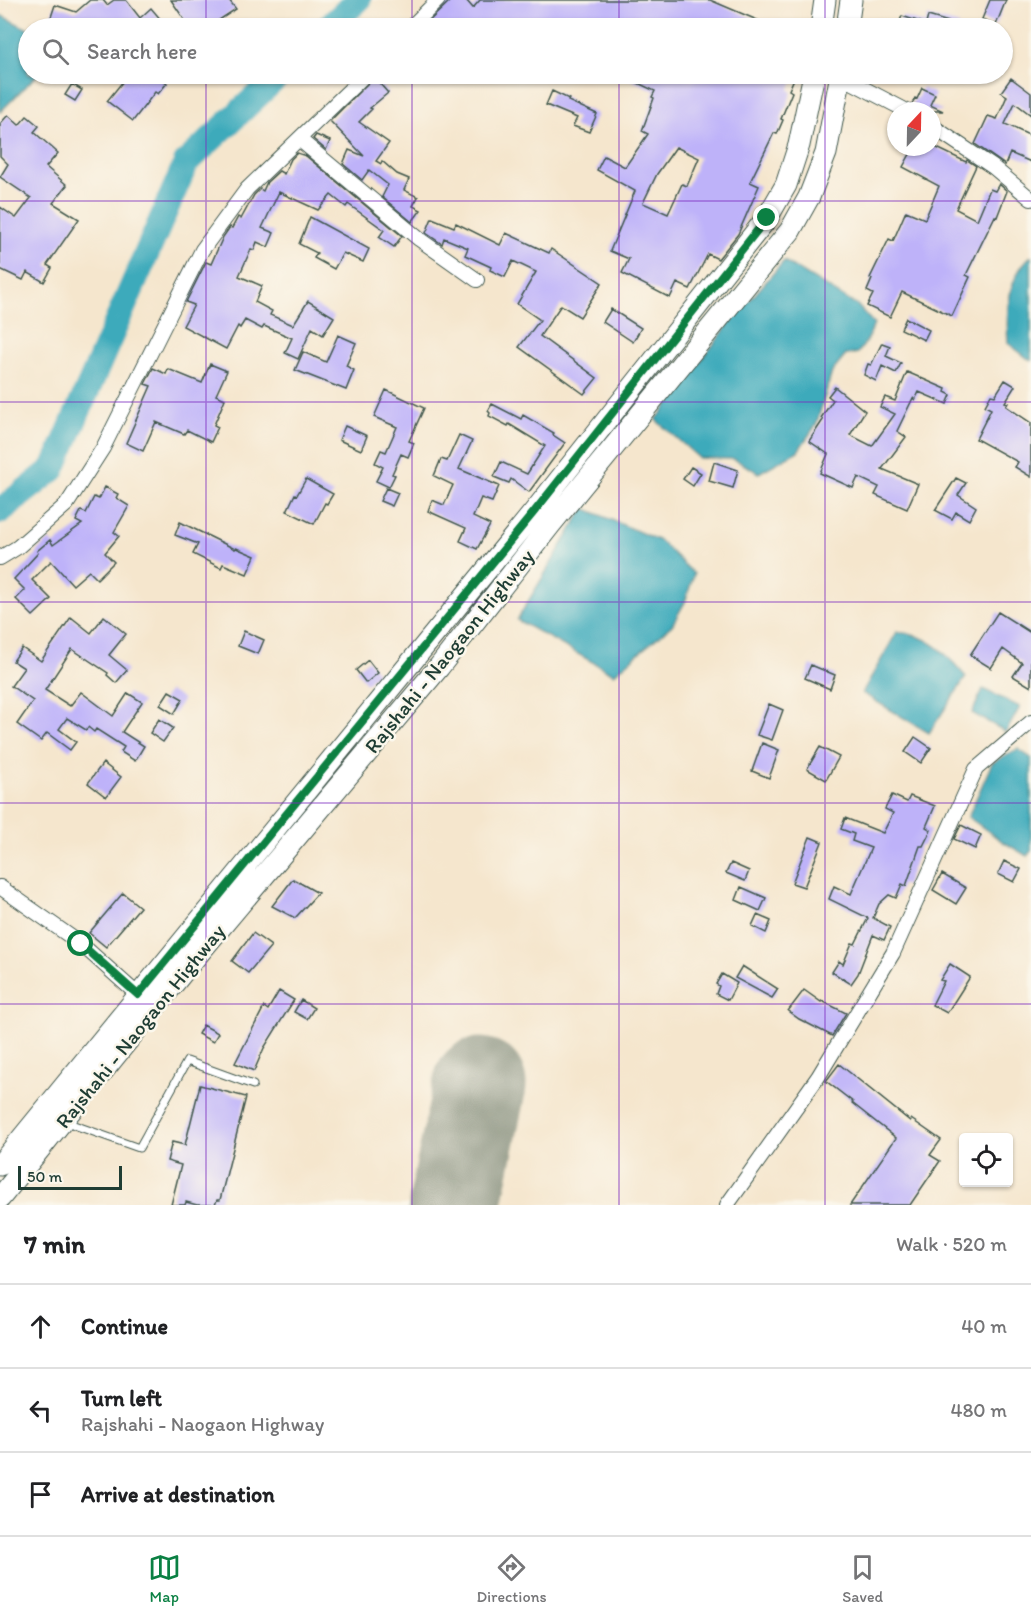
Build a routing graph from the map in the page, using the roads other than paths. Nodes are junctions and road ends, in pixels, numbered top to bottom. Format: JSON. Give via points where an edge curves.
{"nodes":[{"id":1,"x":438,"y":0,"type":"edge"},
{"id":2,"x":825,"y":0,"type":"edge"},
{"id":3,"x":850,"y":0,"type":"edge"},
{"id":4,"x":420,"y":18,"type":"edge"},
{"id":5,"x":822,"y":18,"type":"edge"},
{"id":6,"x":848,"y":18,"type":"edge"},
{"id":7,"x":356,"y":84,"type":"edge"},
{"id":8,"x":812,"y":84,"type":"edge"},
{"id":9,"x":838,"y":84,"type":"edge"},
{"id":10,"x":857,"y":84,"type":"edge"},
{"id":11,"x":890,"y":102,"type":"edge"},
{"id":12,"x":941,"y":132,"type":"edge"},
{"id":13,"x":299,"y":139,"type":"junction"},
{"id":14,"x":1031,"y":199,"type":"edge"},
{"id":15,"x":477,"y":280,"type":"dead end"},
{"id":16,"x":0,"y":558,"type":"edge"},
{"id":17,"x":1031,"y":722,"type":"edge"},
{"id":18,"x":0,"y":887,"type":"edge"},
{"id":19,"x":176,"y":966,"type":"junction"},
{"id":20,"x":138,"y":995,"type":"junction"},
{"id":21,"x":253,"y":1085,"type":"dead end"},
{"id":22,"x":56,"y":1111,"type":"junction"},
{"id":23,"x":0,"y":1165,"type":"edge"},
{"id":24,"x":0,"y":1198,"type":"edge"},
{"id":25,"x":727,"y":1205,"type":"edge"}],
"edges":[{"from":1,"to":4,"type":"street"},
{"from":2,"to":5,"type":"main road"},
{"from":3,"to":6,"type":"main road"},
{"from":7,"to":13,"type":"street"},
{"from":8,"to":19,"type":"main road","name":"Rajshahi - Naogaon Highway","via":[[800,145],[786,185],[767,218]]},
{"from":9,"to":19,"type":"main road","name":"Rajshahi - Naogaon Highway","via":[[826,153],[790,231],[439,667]]},
{"from":10,"to":11,"type":"street"},
{"from":12,"to":14,"type":"street"},
{"from":13,"to":15,"type":"street","via":[[419,239]]},
{"from":13,"to":16,"type":"street","via":[[247,189],[202,250],[103,448],[67,504]]},
{"from":17,"to":25,"type":"street","via":[[976,769],[893,952],[818,1077]]},
{"from":18,"to":20,"type":"street","via":[[81,944]]},
{"from":19,"to":20,"type":"main road","name":"Rajshahi - Naogaon Highway"},
{"from":19,"to":22,"type":"main road","name":"Rajshahi - Naogaon Highway"},
{"from":20,"to":22,"type":"main road","name":"Rajshahi - Naogaon Highway"},
{"from":21,"to":22,"type":"lane","via":[[187,1061],[138,1148],[74,1125]]},
{"from":22,"to":23,"type":"main road","name":"Rajshahi - Naogaon Highway"},
{"from":22,"to":24,"type":"main road","name":"Rajshahi - Naogaon Highway"}]}
